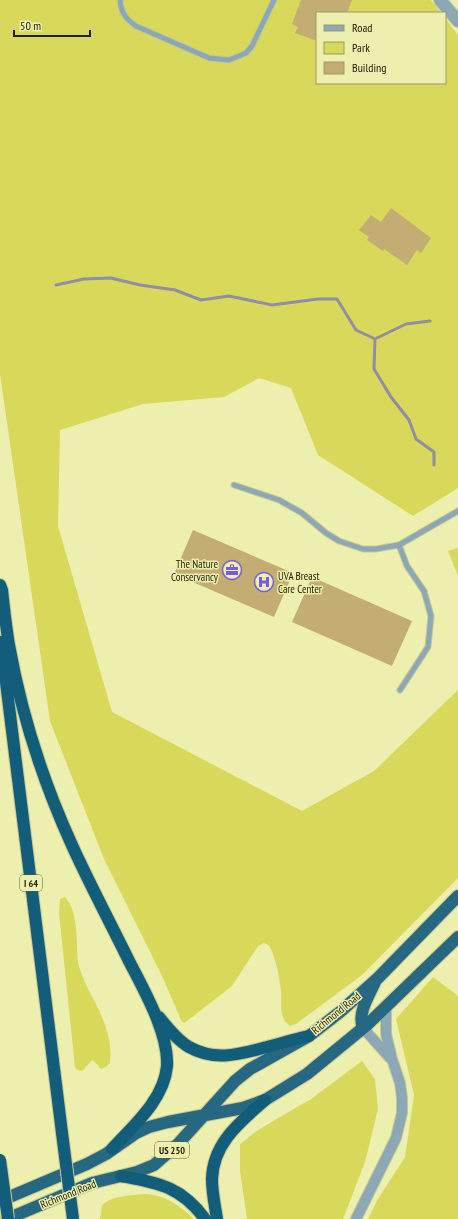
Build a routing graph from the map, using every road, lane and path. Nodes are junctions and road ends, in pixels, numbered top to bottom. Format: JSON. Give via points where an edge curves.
{"nodes":[{"id":1,"x":120,"y":0,"type":"edge"},
{"id":2,"x":274,"y":0,"type":"edge"},
{"id":3,"x":440,"y":0,"type":"edge"},
{"id":4,"x":458,"y":21,"type":"edge"},
{"id":5,"x":234,"y":485,"type":"dead end"},
{"id":6,"x":458,"y":511,"type":"edge"},
{"id":7,"x":399,"y":545,"type":"junction"},
{"id":8,"x":0,"y":585,"type":"edge"},
{"id":9,"x":0,"y":632,"type":"edge"},
{"id":10,"x":400,"y":690,"type":"dead end"},
{"id":11,"x":458,"y":896,"type":"edge"},
{"id":12,"x":458,"y":937,"type":"edge"},
{"id":13,"x":378,"y":978,"type":"junction"},
{"id":14,"x":386,"y":1008,"type":"junction"},
{"id":15,"x":154,"y":1011,"type":"junction"},
{"id":16,"x":363,"y":1028,"type":"junction"},
{"id":17,"x":309,"y":1036,"type":"junction"},
{"id":18,"x":392,"y":1059,"type":"junction"},
{"id":19,"x":264,"y":1100,"type":"junction"},
{"id":20,"x":204,"y":1115,"type":"junction"},
{"id":21,"x":112,"y":1149,"type":"junction"},
{"id":22,"x":0,"y":1160,"type":"edge"},
{"id":23,"x":121,"y":1176,"type":"junction"},
{"id":24,"x":0,"y":1200,"type":"edge"},
{"id":25,"x":7,"y":1219,"type":"edge"},
{"id":26,"x":73,"y":1219,"type":"edge"},
{"id":27,"x":206,"y":1219,"type":"edge"},
{"id":28,"x":217,"y":1219,"type":"edge"},
{"id":29,"x":356,"y":1219,"type":"edge"}],
"edges":[{"from":1,"to":2,"type":"lane","via":[[120,8],[127,20],[136,26],[209,58],[229,60],[246,53],[252,46]]},
{"from":3,"to":4,"type":"street"},
{"from":5,"to":7,"type":"lane","via":[[279,500],[302,513],[326,533],[352,546],[376,549]]},
{"from":6,"to":7,"type":"lane"},
{"from":7,"to":10,"type":"lane","via":[[407,566],[424,591],[431,616],[428,648]]},
{"from":8,"to":15,"type":"highway","via":[[16,677],[47,785],[70,843]]},
{"from":9,"to":26,"type":"highway","number":"I 64","bridge":true},
{"from":11,"to":13,"type":"highway","name":"Richmond Road","number":"US 250"},
{"from":12,"to":14,"type":"highway","name":"Richmond Road","number":"US 250"},
{"from":13,"to":16,"type":"highway","via":[[362,1015]]},
{"from":13,"to":17,"type":"highway","name":"Richmond Road","number":"US 250"},
{"from":14,"to":16,"type":"highway","name":"Richmond Road","number":"US 250"},
{"from":14,"to":18,"type":"street","via":[[386,1030]]},
{"from":15,"to":17,"type":"highway","via":[[183,1043],[213,1055],[238,1055]]},
{"from":15,"to":21,"type":"highway","via":[[166,1047],[167,1067],[164,1081],[150,1108]]},
{"from":16,"to":18,"type":"street"},
{"from":16,"to":19,"type":"highway","name":"Richmond Road","number":"US 250","via":[[308,1074]]},
{"from":17,"to":20,"type":"highway","name":"Richmond Road","number":"US 250","via":[[244,1073]]},
{"from":18,"to":29,"type":"street","via":[[402,1098],[399,1129]]},
{"from":19,"to":20,"type":"highway","name":"Richmond Road","number":"US 250","via":[[242,1108]]},
{"from":19,"to":28,"type":"highway","via":[[229,1133],[218,1153],[212,1178]]},
{"from":20,"to":21,"type":"highway","name":"Richmond Road","number":"US 250","via":[[149,1127]]},
{"from":20,"to":23,"type":"highway","name":"Richmond Road","number":"US 250","via":[[178,1144],[154,1165]]},
{"from":21,"to":24,"type":"highway","name":"Richmond Road","number":"US 250","via":[[87,1164]]},
{"from":22,"to":25,"type":"highway","bridge":true},
{"from":23,"to":25,"type":"highway","name":"Richmond Road","number":"US 250","via":[[92,1183]]},
{"from":23,"to":27,"type":"highway","via":[[155,1182],[170,1188],[188,1199]]}]}
